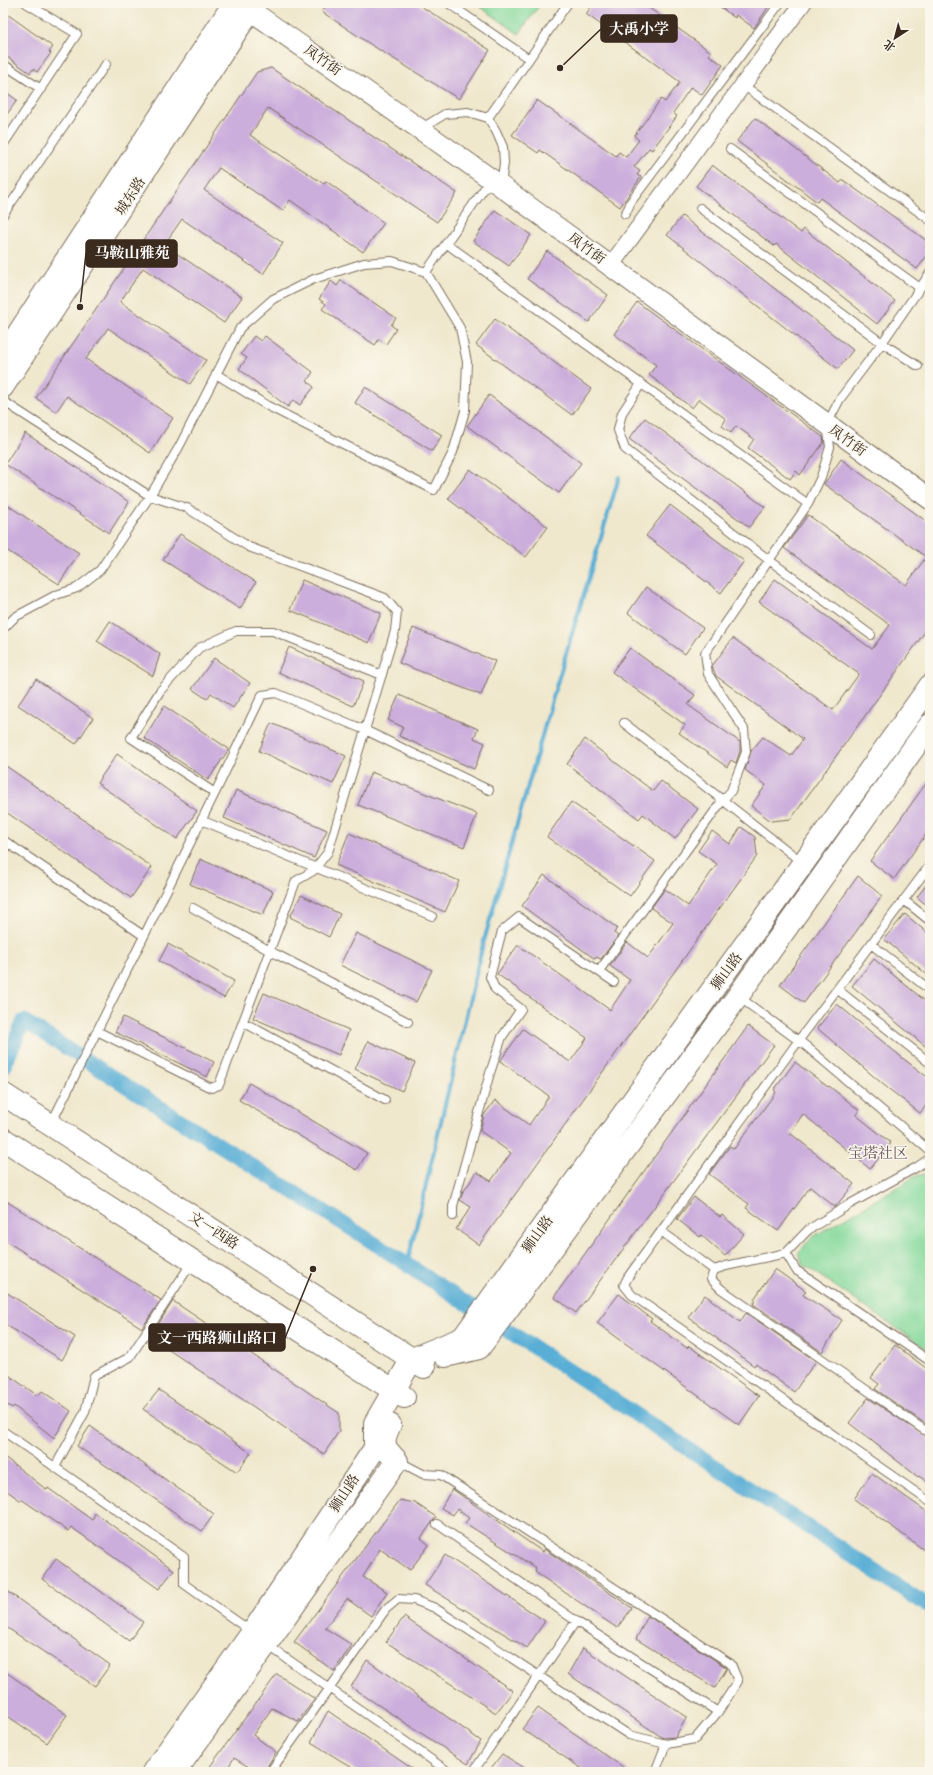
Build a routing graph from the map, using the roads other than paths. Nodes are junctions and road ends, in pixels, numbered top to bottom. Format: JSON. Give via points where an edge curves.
{"nodes":[{"id":1,"x":26,"y":3,"type":"edge"},
{"id":2,"x":233,"y":3,"type":"edge"},
{"id":3,"x":448,"y":3,"type":"edge"},
{"id":4,"x":568,"y":3,"type":"edge"},
{"id":5,"x":780,"y":3,"type":"edge"},
{"id":6,"x":803,"y":3,"type":"edge"},
{"id":7,"x":249,"y":6,"type":"edge"},
{"id":8,"x":529,"y":59,"type":"junction"},
{"id":9,"x":3,"y":64,"type":"edge"},
{"id":10,"x":106,"y":64,"type":"dead end"},
{"id":11,"x":743,"y":85,"type":"junction"},
{"id":12,"x":41,"y":88,"type":"junction"},
{"id":13,"x":488,"y":118,"type":"junction"},
{"id":14,"x":416,"y":125,"type":"junction"},
{"id":15,"x":3,"y":145,"type":"edge"},
{"id":16,"x":730,"y":149,"type":"dead end"},
{"id":17,"x":496,"y":182,"type":"junction"},
{"id":18,"x":700,"y":208,"type":"dead end"},
{"id":19,"x":625,"y":214,"type":"dead end"},
{"id":20,"x":3,"y":215,"type":"edge"},
{"id":21,"x":930,"y":220,"type":"edge"},
{"id":22,"x":447,"y":244,"type":"junction"},
{"id":23,"x":611,"y":266,"type":"junction"},
{"id":24,"x":426,"y":272,"type":"junction"},
{"id":25,"x":930,"y":273,"type":"edge"},
{"id":26,"x":920,"y":288,"type":"junction"},
{"id":27,"x":882,"y":343,"type":"junction"},
{"id":28,"x":3,"y":355,"type":"edge"},
{"id":29,"x":918,"y":366,"type":"dead end"},
{"id":30,"x":216,"y":374,"type":"junction"},
{"id":31,"x":641,"y":384,"type":"junction"},
{"id":32,"x":3,"y":388,"type":"edge"},
{"id":33,"x":3,"y":401,"type":"edge"},
{"id":34,"x":826,"y":424,"type":"junction"},
{"id":35,"x":150,"y":496,"type":"junction"},
{"id":36,"x":930,"y":499,"type":"edge"},
{"id":37,"x":808,"y":504,"type":"junction"},
{"id":38,"x":769,"y":560,"type":"junction"},
{"id":39,"x":3,"y":629,"type":"edge"},
{"id":40,"x":871,"y":635,"type":"dead end"},
{"id":41,"x":382,"y":675,"type":"junction"},
{"id":42,"x":930,"y":686,"type":"edge"},
{"id":43,"x":624,"y":724,"type":"dead end"},
{"id":44,"x":930,"y":725,"type":"edge"},
{"id":45,"x":365,"y":730,"type":"junction"},
{"id":46,"x":489,"y":790,"type":"dead end"},
{"id":47,"x":215,"y":793,"type":"junction"},
{"id":48,"x":722,"y":801,"type":"junction"},
{"id":49,"x":201,"y":820,"type":"junction"},
{"id":50,"x":3,"y":840,"type":"edge"},
{"id":51,"x":803,"y":864,"type":"junction"},
{"id":52,"x":930,"y":864,"type":"edge"},
{"id":53,"x":315,"y":868,"type":"junction"},
{"id":54,"x":904,"y":900,"type":"junction"},
{"id":55,"x":193,"y":908,"type":"dead end"},
{"id":56,"x":432,"y":916,"type":"dead end"},
{"id":57,"x":930,"y":921,"type":"edge"},
{"id":58,"x":144,"y":936,"type":"junction"},
{"id":59,"x":871,"y":944,"type":"junction"},
{"id":60,"x":270,"y":951,"type":"junction"},
{"id":61,"x":599,"y":971,"type":"junction"},
{"id":62,"x":614,"y":982,"type":"dead end"},
{"id":63,"x":837,"y":990,"type":"junction"},
{"id":64,"x":930,"y":990,"type":"edge"},
{"id":65,"x":738,"y":996,"type":"junction"},
{"id":66,"x":243,"y":1022,"type":"junction"},
{"id":67,"x":408,"y":1022,"type":"dead end"},
{"id":68,"x":97,"y":1031,"type":"junction"},
{"id":69,"x":799,"y":1040,"type":"junction"},
{"id":70,"x":930,"y":1063,"type":"edge"},
{"id":71,"x":3,"y":1094,"type":"edge"},
{"id":72,"x":385,"y":1100,"type":"dead end"},
{"id":73,"x":44,"y":1120,"type":"junction"},
{"id":74,"x":9,"y":1143,"type":"edge"},
{"id":75,"x":930,"y":1151,"type":"edge"},
{"id":76,"x":930,"y":1158,"type":"edge"},
{"id":77,"x":453,"y":1216,"type":"dead end"},
{"id":78,"x":661,"y":1231,"type":"junction"},
{"id":79,"x":786,"y":1253,"type":"junction"},
{"id":80,"x":192,"y":1262,"type":"junction"},
{"id":81,"x":714,"y":1270,"type":"junction"},
{"id":82,"x":507,"y":1294,"type":"junction"},
{"id":83,"x":930,"y":1360,"type":"edge"},
{"id":84,"x":418,"y":1363,"type":"junction"},
{"id":85,"x":398,"y":1394,"type":"junction"},
{"id":86,"x":3,"y":1431,"type":"edge"},
{"id":87,"x":930,"y":1434,"type":"edge"},
{"id":88,"x":397,"y":1461,"type":"junction"},
{"id":89,"x":56,"y":1467,"type":"junction"},
{"id":90,"x":930,"y":1502,"type":"edge"},
{"id":91,"x":437,"y":1524,"type":"dead end"},
{"id":92,"x":576,"y":1622,"type":"junction"},
{"id":93,"x":259,"y":1638,"type":"junction"},
{"id":94,"x":539,"y":1677,"type":"junction"},
{"id":95,"x":329,"y":1689,"type":"junction"},
{"id":96,"x":718,"y":1712,"type":"junction"},
{"id":97,"x":666,"y":1744,"type":"junction"},
{"id":98,"x":153,"y":1772,"type":"edge"},
{"id":99,"x":175,"y":1772,"type":"edge"},
{"id":100,"x":270,"y":1772,"type":"edge"},
{"id":101,"x":449,"y":1772,"type":"edge"},
{"id":102,"x":473,"y":1772,"type":"edge"},
{"id":103,"x":654,"y":1772,"type":"edge"}],
"edges":[{"from":1,"to":12,"type":"lane","via":[[77,34]]},
{"from":2,"to":28,"type":"street","name":"城东路"},
{"from":3,"to":8,"type":"lane"},
{"from":4,"to":8,"type":"lane"},
{"from":5,"to":19,"type":"lane","via":[[630,203]]},
{"from":6,"to":11,"type":"street"},
{"from":7,"to":14,"type":"street","name":"凤竹街"},
{"from":7,"to":32,"type":"street","name":"城东路"},
{"from":8,"to":13,"type":"lane"},
{"from":9,"to":12,"type":"lane"},
{"from":10,"to":20,"type":"lane"},
{"from":11,"to":21,"type":"lane"},
{"from":11,"to":23,"type":"street"},
{"from":12,"to":15,"type":"lane"},
{"from":13,"to":14,"type":"lane","via":[[468,112],[445,114],[427,125]]},
{"from":13,"to":17,"type":"lane","via":[[503,147],[504,163]]},
{"from":14,"to":17,"type":"street","name":"凤竹街"},
{"from":16,"to":26,"type":"lane"},
{"from":17,"to":22,"type":"lane"},
{"from":17,"to":23,"type":"street","name":"凤竹街"},
{"from":18,"to":27,"type":"lane"},
{"from":22,"to":24,"type":"lane"},
{"from":22,"to":31,"type":"lane"},
{"from":23,"to":34,"type":"street","name":"凤竹街"},
{"from":24,"to":30,"type":"lane","via":[[392,261],[364,263],[314,278],[273,299],[240,328]]},
{"from":24,"to":30,"type":"lane","via":[[460,328],[467,362],[465,411],[453,452],[434,490],[266,405]]},
{"from":25,"to":26,"type":"lane"},
{"from":26,"to":27,"type":"lane"},
{"from":27,"to":29,"type":"lane"},
{"from":27,"to":34,"type":"lane","via":[[840,400]]},
{"from":30,"to":35,"type":"lane","via":[[179,447]]},
{"from":31,"to":37,"type":"lane"},
{"from":31,"to":38,"type":"lane","via":[[622,413],[618,430],[625,449]]},
{"from":33,"to":35,"type":"lane"},
{"from":34,"to":36,"type":"street","name":"凤竹街"},
{"from":34,"to":37,"type":"lane","via":[[830,447],[821,477]]},
{"from":35,"to":39,"type":"lane","via":[[100,570],[77,588],[56,595],[15,618]]},
{"from":35,"to":41,"type":"lane","via":[[187,508],[249,547],[385,598],[396,612],[395,631]]},
{"from":37,"to":38,"type":"lane"},
{"from":38,"to":40,"type":"lane"},
{"from":38,"to":48,"type":"lane","via":[[705,653],[708,674],[744,728],[746,752],[731,791]]},
{"from":41,"to":45,"type":"lane"},
{"from":41,"to":47,"type":"lane","via":[[273,631],[236,632],[199,648],[160,691],[131,738]]},
{"from":42,"to":51,"type":"main road","name":"狮山路"},
{"from":43,"to":48,"type":"lane"},
{"from":44,"to":65,"type":"main road","name":"狮山路"},
{"from":45,"to":46,"type":"lane"},
{"from":45,"to":47,"type":"lane","via":[[276,693],[262,695]]},
{"from":45,"to":53,"type":"lane","via":[[328,852]]},
{"from":47,"to":49,"type":"lane"},
{"from":48,"to":51,"type":"lane"},
{"from":48,"to":61,"type":"lane"},
{"from":49,"to":53,"type":"lane"},
{"from":49,"to":58,"type":"lane"},
{"from":50,"to":58,"type":"lane"},
{"from":51,"to":82,"type":"main road","name":"狮山路"},
{"from":52,"to":54,"type":"lane"},
{"from":53,"to":56,"type":"lane"},
{"from":53,"to":60,"type":"lane","via":[[296,881]]},
{"from":54,"to":57,"type":"lane"},
{"from":54,"to":59,"type":"lane"},
{"from":55,"to":60,"type":"lane"},
{"from":58,"to":68,"type":"lane"},
{"from":59,"to":63,"type":"lane"},
{"from":59,"to":64,"type":"lane"},
{"from":60,"to":66,"type":"lane"},
{"from":60,"to":67,"type":"lane"},
{"from":61,"to":62,"type":"lane"},
{"from":61,"to":77,"type":"lane","via":[[519,917],[502,931],[490,977],[495,989],[521,1009],[502,1037],[490,1073]]},
{"from":63,"to":69,"type":"lane"},
{"from":63,"to":70,"type":"lane"},
{"from":65,"to":69,"type":"lane"},
{"from":65,"to":82,"type":"main road","name":"狮山路"},
{"from":66,"to":68,"type":"lane","via":[[218,1084],[211,1088]]},
{"from":66,"to":72,"type":"lane"},
{"from":68,"to":73,"type":"lane","via":[[70,1086]]},
{"from":69,"to":75,"type":"lane"},
{"from":69,"to":78,"type":"lane"},
{"from":71,"to":73,"type":"main road","name":"文一西路"},
{"from":73,"to":84,"type":"main road","name":"文一西路"},
{"from":74,"to":80,"type":"main road"},
{"from":76,"to":79,"type":"lane","via":[[808,1230]]},
{"from":78,"to":81,"type":"lane"},
{"from":78,"to":90,"type":"lane","via":[[628,1276],[624,1285],[632,1295]]},
{"from":79,"to":81,"type":"lane"},
{"from":79,"to":83,"type":"lane","via":[[796,1270]]},
{"from":80,"to":85,"type":"main road"},
{"from":80,"to":89,"type":"lane","via":[[130,1357],[94,1376],[84,1412]]},
{"from":81,"to":87,"type":"lane","via":[[712,1279],[721,1289]]},
{"from":82,"to":84,"type":"main road","name":"狮山路","via":[[471,1343],[443,1357]]},
{"from":84,"to":85,"type":"main road","name":"狮山路"},
{"from":85,"to":88,"type":"main road","name":"狮山路","via":[[384,1438],[386,1450]]},
{"from":85,"to":93,"type":"main road","name":"狮山路","via":[[375,1423],[374,1448]]},
{"from":86,"to":89,"type":"lane"},
{"from":88,"to":93,"type":"main road","name":"狮山路"},
{"from":88,"to":96,"type":"lane","via":[[422,1474],[441,1475],[731,1664],[738,1682]]},
{"from":89,"to":93,"type":"lane","via":[[184,1557],[184,1584]]},
{"from":91,"to":92,"type":"lane"},
{"from":92,"to":94,"type":"lane"},
{"from":92,"to":96,"type":"lane"},
{"from":93,"to":95,"type":"lane"},
{"from":93,"to":98,"type":"main road","name":"狮山路"},
{"from":93,"to":99,"type":"main road","name":"狮山路"},
{"from":94,"to":95,"type":"lane","via":[[435,1608],[414,1600],[398,1599],[386,1610]]},
{"from":94,"to":97,"type":"lane","via":[[629,1735]]},
{"from":94,"to":102,"type":"lane"},
{"from":95,"to":100,"type":"lane"},
{"from":95,"to":101,"type":"lane"},
{"from":96,"to":97,"type":"lane","via":[[695,1739]]},
{"from":97,"to":103,"type":"lane"}]}
